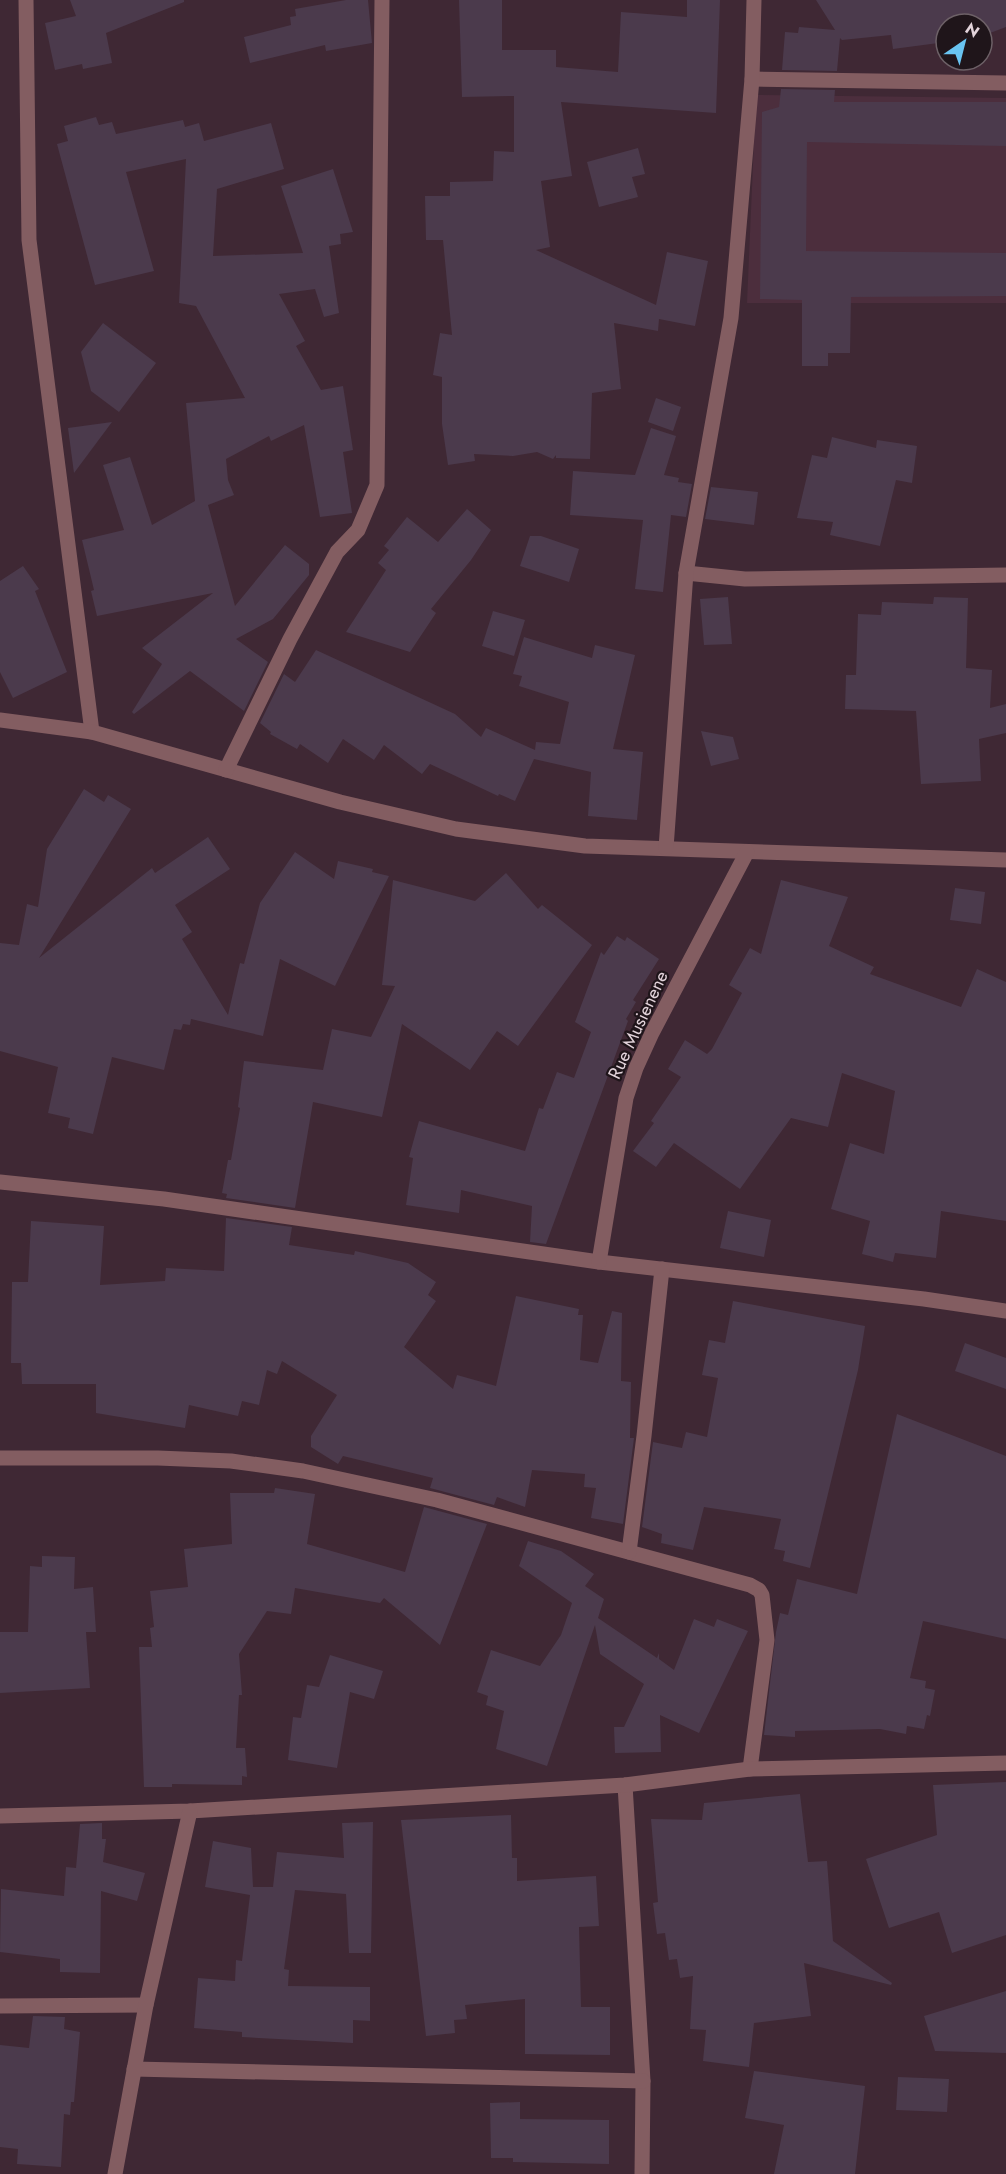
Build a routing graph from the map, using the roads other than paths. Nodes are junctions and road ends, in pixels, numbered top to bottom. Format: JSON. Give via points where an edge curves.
{"nodes":[{"id":1,"x":26,"y":0,"type":"edge"},
{"id":2,"x":382,"y":0,"type":"edge"},
{"id":3,"x":754,"y":0,"type":"edge"},
{"id":4,"x":752,"y":79,"type":"junction"},
{"id":5,"x":1006,"y":83,"type":"edge"},
{"id":6,"x":686,"y":573,"type":"junction"},
{"id":7,"x":1006,"y":575,"type":"edge"},
{"id":8,"x":0,"y":720,"type":"edge"},
{"id":9,"x":92,"y":732,"type":"junction"},
{"id":10,"x":226,"y":770,"type":"junction"},
{"id":11,"x":666,"y":848,"type":"junction"},
{"id":12,"x":747,"y":852,"type":"junction"},
{"id":13,"x":1006,"y":860,"type":"edge"},
{"id":14,"x":0,"y":1182,"type":"edge"},
{"id":15,"x":599,"y":1262,"type":"junction"},
{"id":16,"x":662,"y":1269,"type":"junction"},
{"id":17,"x":1006,"y":1311,"type":"edge"},
{"id":18,"x":0,"y":1458,"type":"edge"},
{"id":19,"x":629,"y":1552,"type":"junction"},
{"id":20,"x":1006,"y":1763,"type":"edge"},
{"id":21,"x":750,"y":1769,"type":"junction"},
{"id":22,"x":625,"y":1785,"type":"junction"},
{"id":23,"x":190,"y":1811,"type":"junction"},
{"id":24,"x":0,"y":1816,"type":"edge"},
{"id":25,"x":146,"y":2005,"type":"junction"},
{"id":26,"x":0,"y":2006,"type":"edge"},
{"id":27,"x":134,"y":2069,"type":"junction"},
{"id":28,"x":643,"y":2080,"type":"junction"},
{"id":29,"x":115,"y":2174,"type":"edge"},
{"id":30,"x":642,"y":2174,"type":"edge"}],
"edges":[{"from":1,"to":9,"type":"street","via":[[29,240]]},
{"from":2,"to":10,"type":"street","via":[[376,485],[358,530],[337,552]]},
{"from":3,"to":4,"type":"street"},
{"from":4,"to":5,"type":"street"},
{"from":4,"to":6,"type":"street","via":[[731,318]]},
{"from":6,"to":7,"type":"street","via":[[745,579]]},
{"from":6,"to":11,"type":"street"},
{"from":8,"to":9,"type":"street"},
{"from":9,"to":10,"type":"street"},
{"from":10,"to":11,"type":"street","via":[[456,830],[585,846]]},
{"from":11,"to":12,"type":"street"},
{"from":12,"to":13,"type":"street"},
{"from":12,"to":15,"type":"street","name":"Rue Musienene","via":[[636,1068],[626,1098]]},
{"from":14,"to":15,"type":"street","via":[[164,1199]]},
{"from":15,"to":16,"type":"street"},
{"from":16,"to":17,"type":"street"},
{"from":16,"to":19,"type":"street"},
{"from":18,"to":19,"type":"street","via":[[231,1461],[303,1471],[436,1500]]},
{"from":19,"to":21,"type":"street","via":[[759,1590],[767,1640]]},
{"from":20,"to":21,"type":"street"},
{"from":21,"to":22,"type":"street"},
{"from":22,"to":23,"type":"street"},
{"from":22,"to":28,"type":"street"},
{"from":23,"to":24,"type":"street"},
{"from":23,"to":25,"type":"street"},
{"from":25,"to":26,"type":"street"},
{"from":25,"to":27,"type":"street"},
{"from":27,"to":28,"type":"street"},
{"from":27,"to":29,"type":"street"},
{"from":28,"to":30,"type":"street"}]}
